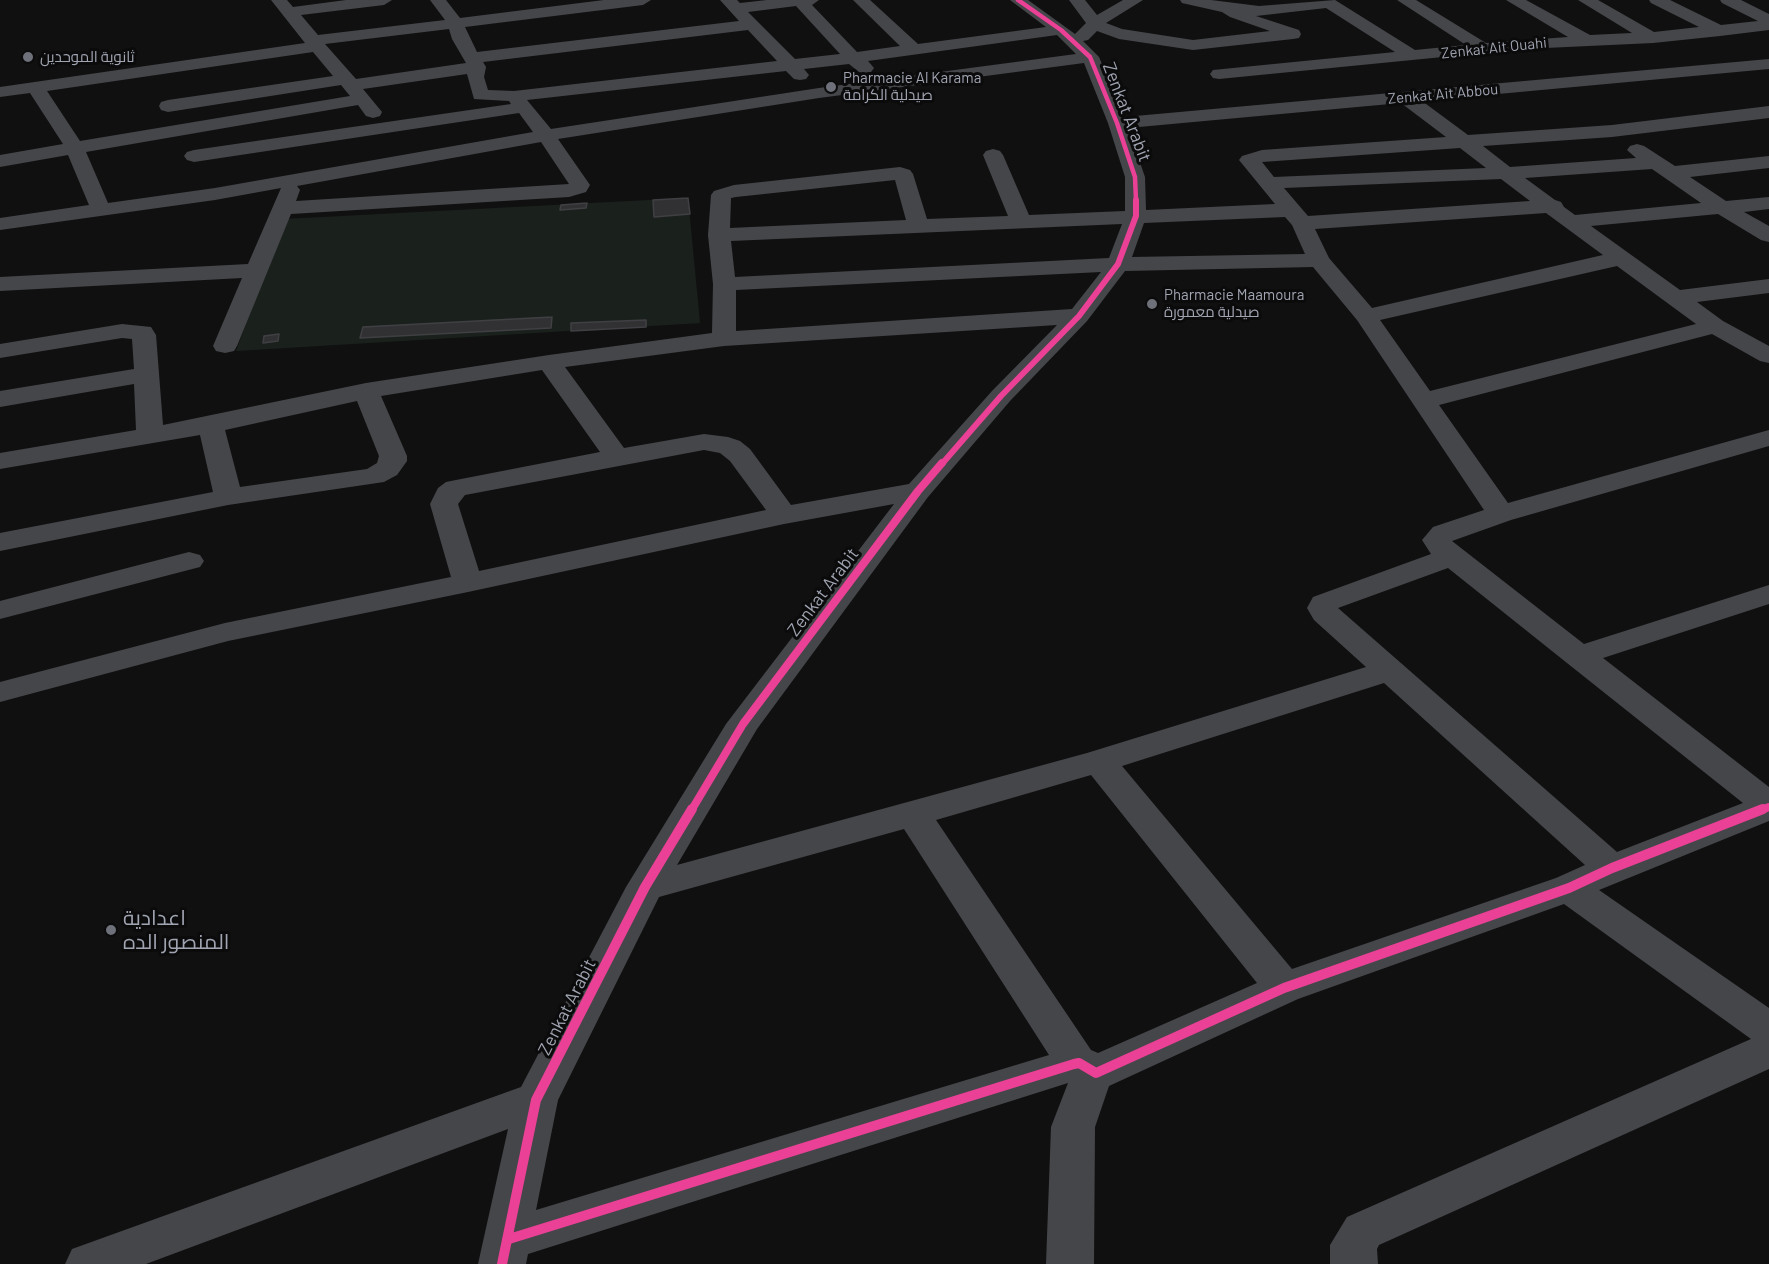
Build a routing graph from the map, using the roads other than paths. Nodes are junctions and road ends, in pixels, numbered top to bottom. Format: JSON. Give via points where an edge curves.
{"nodes":[{"id":1,"x":384,"y":0,"type":"edge"},
{"id":2,"x":642,"y":0,"type":"edge"},
{"id":3,"x":803,"y":0,"type":"edge"},
{"id":4,"x":861,"y":0,"type":"edge"},
{"id":5,"x":1018,"y":0,"type":"edge"},
{"id":6,"x":1077,"y":0,"type":"edge"},
{"id":7,"x":1135,"y":0,"type":"edge"},
{"id":8,"x":1188,"y":0,"type":"edge"},
{"id":9,"x":1405,"y":0,"type":"edge"},
{"id":10,"x":1514,"y":0,"type":"edge"},
{"id":11,"x":1586,"y":0,"type":"edge"},
{"id":12,"x":1657,"y":0,"type":"edge"},
{"id":13,"x":1728,"y":0,"type":"edge"},
{"id":14,"x":1327,"y":2,"type":"edge"},
{"id":15,"x":441,"y":4,"type":"edge"},
{"id":16,"x":590,"y":4,"type":"edge"},
{"id":17,"x":733,"y":4,"type":"edge"},
{"id":18,"x":466,"y":5,"type":"dead end"},
{"id":19,"x":284,"y":6,"type":"edge"},
{"id":20,"x":1227,"y":8,"type":"junction"},
{"id":21,"x":420,"y":10,"type":"dead end"},
{"id":22,"x":397,"y":14,"type":"dead end"},
{"id":23,"x":1769,"y":20,"type":"edge"},
{"id":24,"x":750,"y":25,"type":"junction"},
{"id":25,"x":1769,"y":26,"type":"edge"},
{"id":26,"x":458,"y":30,"type":"junction"},
{"id":27,"x":1718,"y":31,"type":"junction"},
{"id":28,"x":685,"y":33,"type":"junction"},
{"id":29,"x":483,"y":37,"type":"dead end"},
{"id":30,"x":1651,"y":37,"type":"junction"},
{"id":31,"x":310,"y":38,"type":"junction"},
{"id":32,"x":1080,"y":39,"type":"junction"},
{"id":33,"x":1586,"y":40,"type":"junction"},
{"id":34,"x":620,"y":42,"type":"junction"},
{"id":35,"x":1524,"y":44,"type":"junction"},
{"id":36,"x":1193,"y":45,"type":"junction"},
{"id":37,"x":1483,"y":48,"type":"junction"},
{"id":38,"x":914,"y":50,"type":"junction"},
{"id":39,"x":1414,"y":56,"type":"junction"},
{"id":40,"x":1764,"y":57,"type":"edge"},
{"id":41,"x":853,"y":58,"type":"junction"},
{"id":42,"x":789,"y":64,"type":"junction"},
{"id":43,"x":475,"y":67,"type":"junction"},
{"id":44,"x":641,"y":69,"type":"junction"},
{"id":45,"x":147,"y":70,"type":"junction"},
{"id":46,"x":1708,"y":70,"type":"junction"},
{"id":47,"x":722,"y":73,"type":"junction"},
{"id":48,"x":1219,"y":74,"type":"junction"},
{"id":49,"x":498,"y":75,"type":"dead end"},
{"id":50,"x":1639,"y":75,"type":"junction"},
{"id":51,"x":1468,"y":79,"type":"dead end"},
{"id":52,"x":1574,"y":81,"type":"junction"},
{"id":53,"x":886,"y":84,"type":"junction"},
{"id":54,"x":36,"y":88,"type":"junction"},
{"id":55,"x":353,"y":88,"type":"junction"},
{"id":56,"x":1486,"y":90,"type":"junction"},
{"id":57,"x":0,"y":92,"type":"edge"},
{"id":58,"x":819,"y":93,"type":"junction"},
{"id":59,"x":1406,"y":97,"type":"junction"},
{"id":60,"x":518,"y":102,"type":"junction"},
{"id":61,"x":753,"y":105,"type":"junction"},
{"id":62,"x":168,"y":106,"type":"junction"},
{"id":63,"x":1252,"y":111,"type":"junction"},
{"id":64,"x":1769,"y":112,"type":"edge"},
{"id":65,"x":686,"y":114,"type":"junction"},
{"id":66,"x":1743,"y":115,"type":"junction"},
{"id":67,"x":1117,"y":123,"type":"junction"},
{"id":68,"x":387,"y":129,"type":"junction"},
{"id":69,"x":1769,"y":130,"type":"edge"},
{"id":70,"x":180,"y":131,"type":"junction"},
{"id":71,"x":1612,"y":131,"type":"junction"},
{"id":72,"x":546,"y":135,"type":"junction"},
{"id":73,"x":1465,"y":142,"type":"junction"},
{"id":74,"x":74,"y":147,"type":"junction"},
{"id":75,"x":993,"y":155,"type":"dead end"},
{"id":76,"x":194,"y":156,"type":"junction"},
{"id":77,"x":412,"y":159,"type":"junction"},
{"id":78,"x":0,"y":160,"type":"edge"},
{"id":79,"x":1769,"y":162,"type":"edge"},
{"id":80,"x":1662,"y":168,"type":"junction"},
{"id":81,"x":1506,"y":173,"type":"junction"},
{"id":82,"x":294,"y":181,"type":"junction"},
{"id":83,"x":1268,"y":183,"type":"junction"},
{"id":84,"x":215,"y":194,"type":"junction"},
{"id":85,"x":1769,"y":203,"type":"edge"},
{"id":86,"x":1554,"y":206,"type":"junction"},
{"id":87,"x":816,"y":207,"type":"junction"},
{"id":88,"x":1721,"y":207,"type":"junction"},
{"id":89,"x":282,"y":208,"type":"junction"},
{"id":90,"x":101,"y":210,"type":"junction"},
{"id":91,"x":1136,"y":216,"type":"junction"},
{"id":92,"x":1296,"y":217,"type":"junction"},
{"id":93,"x":1020,"y":220,"type":"junction"},
{"id":94,"x":1571,"y":222,"type":"junction"},
{"id":95,"x":0,"y":224,"type":"edge"},
{"id":96,"x":919,"y":228,"type":"junction"},
{"id":97,"x":719,"y":235,"type":"junction"},
{"id":98,"x":1769,"y":235,"type":"edge"},
{"id":99,"x":1621,"y":258,"type":"junction"},
{"id":100,"x":1318,"y":260,"type":"junction"},
{"id":101,"x":1118,"y":264,"type":"junction"},
{"id":102,"x":257,"y":270,"type":"junction"},
{"id":103,"x":0,"y":284,"type":"edge"},
{"id":104,"x":724,"y":284,"type":"junction"},
{"id":105,"x":1769,"y":286,"type":"edge"},
{"id":106,"x":1678,"y":297,"type":"junction"},
{"id":107,"x":1366,"y":315,"type":"junction"},
{"id":108,"x":1079,"y":316,"type":"junction"},
{"id":109,"x":1715,"y":326,"type":"junction"},
{"id":110,"x":724,"y":339,"type":"junction"},
{"id":111,"x":225,"y":346,"type":"dead end"},
{"id":112,"x":1765,"y":350,"type":"edge"},
{"id":113,"x":0,"y":351,"type":"edge"},
{"id":114,"x":549,"y":362,"type":"junction"},
{"id":115,"x":147,"y":374,"type":"junction"},
{"id":116,"x":366,"y":392,"type":"junction"},
{"id":117,"x":0,"y":399,"type":"edge"},
{"id":118,"x":1423,"y":401,"type":"junction"},
{"id":119,"x":211,"y":425,"type":"junction"},
{"id":120,"x":150,"y":435,"type":"junction"},
{"id":121,"x":1769,"y":438,"type":"edge"},
{"id":122,"x":617,"y":457,"type":"junction"},
{"id":123,"x":0,"y":461,"type":"edge"},
{"id":124,"x":918,"y":491,"type":"junction"},
{"id":125,"x":228,"y":497,"type":"junction"},
{"id":126,"x":1501,"y":513,"type":"junction"},
{"id":127,"x":784,"y":515,"type":"junction"},
{"id":128,"x":0,"y":542,"type":"edge"},
{"id":129,"x":1452,"y":556,"type":"junction"},
{"id":130,"x":189,"y":561,"type":"dead end"},
{"id":131,"x":468,"y":583,"type":"junction"},
{"id":132,"x":1769,"y":594,"type":"edge"},
{"id":133,"x":0,"y":610,"type":"edge"},
{"id":134,"x":1578,"y":656,"type":"junction"},
{"id":135,"x":1391,"y":670,"type":"junction"},
{"id":136,"x":0,"y":692,"type":"edge"},
{"id":137,"x":1099,"y":761,"type":"junction"},
{"id":138,"x":1769,"y":806,"type":"edge"},
{"id":139,"x":913,"y":814,"type":"junction"},
{"id":140,"x":1612,"y":868,"type":"junction"},
{"id":141,"x":645,"y":886,"type":"junction"},
{"id":142,"x":1569,"y":888,"type":"junction"},
{"id":143,"x":1284,"y":988,"type":"junction"},
{"id":144,"x":1769,"y":1030,"type":"edge"},
{"id":145,"x":1769,"y":1050,"type":"edge"},
{"id":146,"x":1085,"y":1068,"type":"junction"},
{"id":147,"x":536,"y":1100,"type":"junction"},
{"id":148,"x":505,"y":1252,"type":"edge"},
{"id":149,"x":89,"y":1264,"type":"edge"},
{"id":150,"x":1070,"y":1264,"type":"edge"},
{"id":151,"x":1354,"y":1264,"type":"edge"}],
"edges":[{"from":1,"to":19,"type":"street"},
{"from":2,"to":16,"type":"street"},
{"from":3,"to":17,"type":"street"},
{"from":3,"to":41,"type":"street"},
{"from":4,"to":38,"type":"street"},
{"from":5,"to":32,"type":"street"},
{"from":6,"to":32,"type":"street","name":"Zenkat Arabit"},
{"from":7,"to":32,"type":"street","via":[[1107,14]]},
{"from":8,"to":20,"type":"street"},
{"from":9,"to":37,"type":"street"},
{"from":10,"to":33,"type":"street"},
{"from":11,"to":30,"type":"street"},
{"from":12,"to":27,"type":"street"},
{"from":13,"to":23,"type":"street"},
{"from":14,"to":20,"type":"street","via":[[1259,11]]},
{"from":14,"to":39,"type":"street"},
{"from":15,"to":18,"type":"street"},
{"from":15,"to":21,"type":"street"},
{"from":15,"to":26,"type":"street"},
{"from":16,"to":26,"type":"street"},
{"from":16,"to":34,"type":"street"},
{"from":17,"to":24,"type":"street"},
{"from":19,"to":31,"type":"street"},
{"from":20,"to":36,"type":"street","via":[[1293,34]]},
{"from":22,"to":31,"type":"street"},
{"from":24,"to":28,"type":"street"},
{"from":24,"to":42,"type":"street"},
{"from":25,"to":27,"type":"street","name":"Zenkat Ait Ouahi"},
{"from":26,"to":29,"type":"street"},
{"from":26,"to":31,"type":"street"},
{"from":26,"to":43,"type":"street"},
{"from":27,"to":30,"type":"street","name":"Zenkat Ait Ouahi"},
{"from":27,"to":40,"type":"street"},
{"from":28,"to":34,"type":"street"},
{"from":28,"to":47,"type":"street"},
{"from":30,"to":33,"type":"street","name":"Zenkat Ait Ouahi"},
{"from":30,"to":46,"type":"street"},
{"from":31,"to":45,"type":"street"},
{"from":31,"to":55,"type":"street"},
{"from":32,"to":36,"type":"street","via":[[1119,34]]},
{"from":32,"to":38,"type":"street"},
{"from":32,"to":53,"type":"street"},
{"from":32,"to":67,"type":"street","name":"Zenkat Arabit"},
{"from":33,"to":35,"type":"street","name":"Zenkat Ait Ouahi"},
{"from":33,"to":50,"type":"street"},
{"from":34,"to":43,"type":"street"},
{"from":34,"to":44,"type":"street"},
{"from":35,"to":37,"type":"street","name":"Zenkat Ait Ouahi"},
{"from":35,"to":52,"type":"street"},
{"from":36,"to":48,"type":"street"},
{"from":37,"to":39,"type":"street","name":"Zenkat Ait Ouahi"},
{"from":38,"to":41,"type":"street"},
{"from":39,"to":48,"type":"street","name":"Zenkat Ait Ouahi"},
{"from":40,"to":46,"type":"street","name":"Zenkat Ait Abbou"},
{"from":41,"to":42,"type":"street"},
{"from":41,"to":53,"type":"street"},
{"from":42,"to":47,"type":"street"},
{"from":42,"to":58,"type":"street"},
{"from":43,"to":49,"type":"street"},
{"from":43,"to":55,"type":"street"},
{"from":43,"to":60,"type":"street","via":[[482,97]]},
{"from":44,"to":47,"type":"street"},
{"from":44,"to":60,"type":"street"},
{"from":44,"to":65,"type":"street"},
{"from":45,"to":54,"type":"street"},
{"from":45,"to":62,"type":"street"},
{"from":46,"to":50,"type":"street","name":"Zenkat Ait Abbou"},
{"from":47,"to":61,"type":"street"},
{"from":48,"to":63,"type":"street"},
{"from":50,"to":52,"type":"street","name":"Zenkat Ait Abbou"},
{"from":51,"to":56,"type":"street"},
{"from":52,"to":56,"type":"street","name":"Zenkat Ait Abbou"},
{"from":53,"to":58,"type":"street"},
{"from":54,"to":57,"type":"street"},
{"from":54,"to":74,"type":"street"},
{"from":55,"to":62,"type":"street"},
{"from":55,"to":68,"type":"street"},
{"from":55,"to":70,"type":"street"},
{"from":56,"to":59,"type":"street","name":"Zenkat Ait Abbou"},
{"from":58,"to":61,"type":"street"},
{"from":59,"to":63,"type":"street","name":"Zenkat Ait Abbou"},
{"from":59,"to":73,"type":"street"},
{"from":60,"to":68,"type":"street"},
{"from":60,"to":72,"type":"street"},
{"from":61,"to":65,"type":"street"},
{"from":62,"to":70,"type":"street"},
{"from":63,"to":67,"type":"street","name":"Zenkat Ait Abbou"},
{"from":64,"to":66,"type":"street"},
{"from":65,"to":72,"type":"street"},
{"from":66,"to":69,"type":"street"},
{"from":66,"to":71,"type":"street"},
{"from":67,"to":91,"type":"street","name":"Zenkat Arabit","via":[[1135,177]]},
{"from":68,"to":76,"type":"street"},
{"from":68,"to":77,"type":"street"},
{"from":70,"to":74,"type":"street"},
{"from":70,"to":76,"type":"street"},
{"from":71,"to":73,"type":"street"},
{"from":71,"to":80,"type":"street"},
{"from":72,"to":77,"type":"street"},
{"from":72,"to":89,"type":"street","via":[[580,185],[576,190]]},
{"from":73,"to":81,"type":"street"},
{"from":73,"to":83,"type":"street","via":[[1253,157],[1249,160]]},
{"from":74,"to":78,"type":"street"},
{"from":74,"to":90,"type":"street"},
{"from":75,"to":93,"type":"street"},
{"from":76,"to":84,"type":"street"},
{"from":77,"to":82,"type":"street"},
{"from":79,"to":80,"type":"street"},
{"from":80,"to":81,"type":"street"},
{"from":80,"to":88,"type":"street"},
{"from":81,"to":83,"type":"street"},
{"from":81,"to":86,"type":"street"},
{"from":82,"to":84,"type":"street"},
{"from":82,"to":89,"type":"street"},
{"from":83,"to":92,"type":"street"},
{"from":84,"to":90,"type":"street"},
{"from":85,"to":88,"type":"street"},
{"from":86,"to":92,"type":"street"},
{"from":86,"to":94,"type":"street"},
{"from":87,"to":96,"type":"street"},
{"from":87,"to":96,"type":"street","via":[[903,174]]},
{"from":87,"to":97,"type":"street"},
{"from":87,"to":97,"type":"street","via":[[734,191],[721,195]]},
{"from":88,"to":94,"type":"street"},
{"from":88,"to":98,"type":"street"},
{"from":89,"to":102,"type":"street"},
{"from":90,"to":95,"type":"street"},
{"from":91,"to":92,"type":"street"},
{"from":91,"to":93,"type":"street"},
{"from":91,"to":101,"type":"street","name":"Zenkat Arabit"},
{"from":92,"to":100,"type":"street"},
{"from":93,"to":96,"type":"street"},
{"from":94,"to":99,"type":"street"},
{"from":97,"to":104,"type":"street"},
{"from":99,"to":106,"type":"street"},
{"from":99,"to":107,"type":"street"},
{"from":100,"to":101,"type":"street"},
{"from":100,"to":107,"type":"street"},
{"from":101,"to":104,"type":"street"},
{"from":101,"to":108,"type":"street","name":"Zenkat Arabit"},
{"from":102,"to":103,"type":"street"},
{"from":102,"to":111,"type":"street"},
{"from":104,"to":110,"type":"street"},
{"from":105,"to":106,"type":"street"},
{"from":106,"to":109,"type":"street"},
{"from":107,"to":118,"type":"street"},
{"from":108,"to":110,"type":"street"},
{"from":108,"to":124,"type":"street","name":"Zenkat Arabit","via":[[1001,396]]},
{"from":109,"to":112,"type":"street"},
{"from":109,"to":118,"type":"street"},
{"from":110,"to":114,"type":"street"},
{"from":113,"to":115,"type":"street","via":[[134,330],[144,335]]},
{"from":114,"to":116,"type":"street"},
{"from":114,"to":122,"type":"street"},
{"from":115,"to":117,"type":"street"},
{"from":115,"to":120,"type":"street"},
{"from":116,"to":119,"type":"street"},
{"from":116,"to":125,"type":"street","via":[[393,456],[387,469],[374,476]]},
{"from":118,"to":126,"type":"street"},
{"from":119,"to":120,"type":"street"},
{"from":119,"to":125,"type":"street"},
{"from":120,"to":123,"type":"street"},
{"from":121,"to":126,"type":"street"},
{"from":122,"to":127,"type":"street","via":[[704,442],[719,443],[740,455]]},
{"from":122,"to":131,"type":"street","via":[[456,488],[448,494],[444,504]]},
{"from":124,"to":127,"type":"street"},
{"from":124,"to":141,"type":"street","name":"Zenkat Arabit","via":[[744,724]]},
{"from":125,"to":128,"type":"street"},
{"from":126,"to":129,"type":"street","via":[[1438,536],[1438,545]]},
{"from":127,"to":131,"type":"street"},
{"from":129,"to":134,"type":"street"},
{"from":129,"to":135,"type":"street","via":[[1324,604],[1325,613]]},
{"from":130,"to":133,"type":"street"},
{"from":131,"to":136,"type":"street","via":[[225,632]]},
{"from":132,"to":134,"type":"street"},
{"from":134,"to":138,"type":"street"},
{"from":135,"to":137,"type":"street"},
{"from":135,"to":140,"type":"street"},
{"from":137,"to":139,"type":"street"},
{"from":137,"to":143,"type":"street"},
{"from":138,"to":140,"type":"street"},
{"from":139,"to":141,"type":"street"},
{"from":139,"to":146,"type":"street"},
{"from":140,"to":142,"type":"street"},
{"from":141,"to":147,"type":"street","name":"Zenkat Arabit"},
{"from":142,"to":143,"type":"street"},
{"from":142,"to":144,"type":"street"},
{"from":143,"to":146,"type":"street"},
{"from":145,"to":151,"type":"street","via":[[1363,1231],[1353,1245]]},
{"from":146,"to":148,"type":"street"},
{"from":146,"to":150,"type":"street","via":[[1073,1127]]},
{"from":147,"to":148,"type":"street","name":"Zenkat Arabit"},
{"from":147,"to":149,"type":"street"}]}
